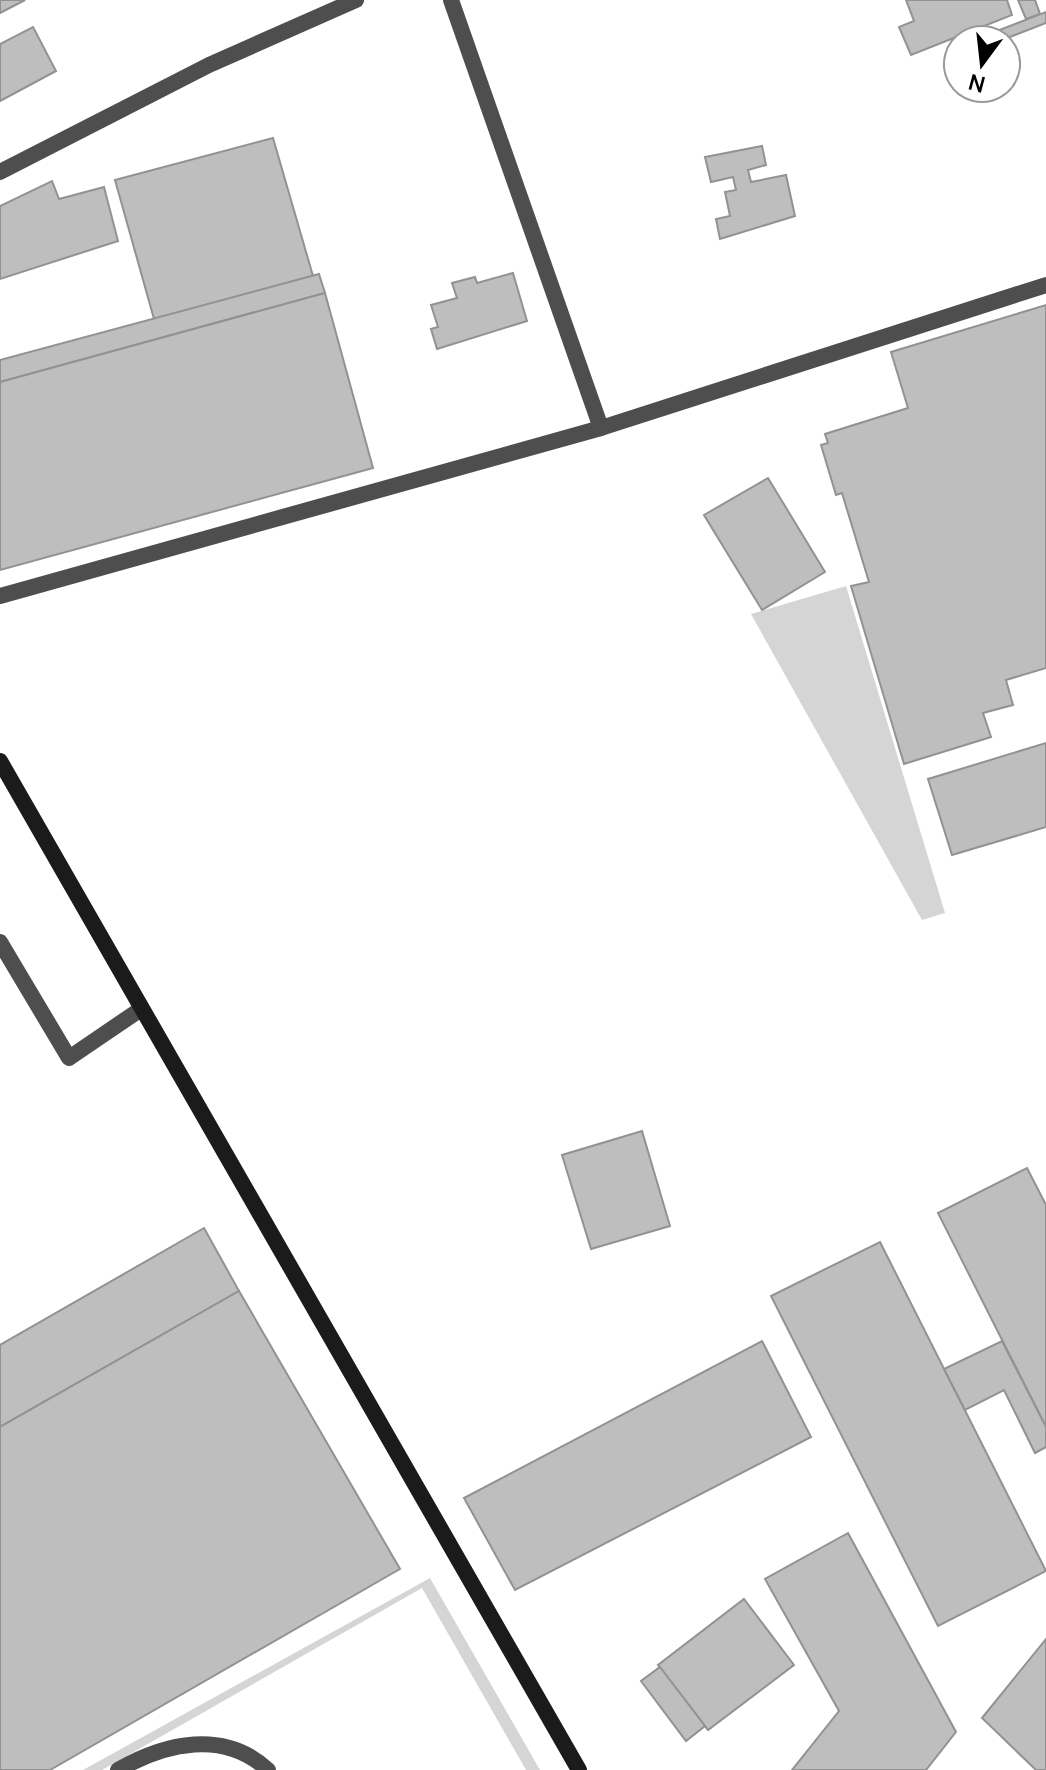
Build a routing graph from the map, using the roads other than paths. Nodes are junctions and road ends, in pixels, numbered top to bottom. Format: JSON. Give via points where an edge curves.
{"nodes":[{"id":1,"x":356,"y":0,"type":"edge"},
{"id":2,"x":451,"y":0,"type":"edge"},
{"id":3,"x":0,"y":172,"type":"edge"},
{"id":4,"x":1046,"y":285,"type":"edge"},
{"id":5,"x":601,"y":428,"type":"junction"},
{"id":6,"x":0,"y":596,"type":"edge"},
{"id":7,"x":0,"y":761,"type":"edge"},
{"id":8,"x":0,"y":942,"type":"edge"},
{"id":9,"x":141,"y":1009,"type":"junction"},
{"id":10,"x":118,"y":1770,"type":"edge"},
{"id":11,"x":268,"y":1770,"type":"edge"},
{"id":12,"x":579,"y":1770,"type":"edge"}],
"edges":[{"from":1,"to":3,"type":"street","via":[[209,65]]},
{"from":2,"to":5,"type":"street"},
{"from":4,"to":5,"type":"street"},
{"from":5,"to":6,"type":"street"},
{"from":7,"to":9,"type":"street"},
{"from":8,"to":9,"type":"street","via":[[69,1058]]},
{"from":9,"to":12,"type":"street"},
{"from":10,"to":11,"type":"street","via":[[149,1752],[194,1742],[225,1747]]}]}
